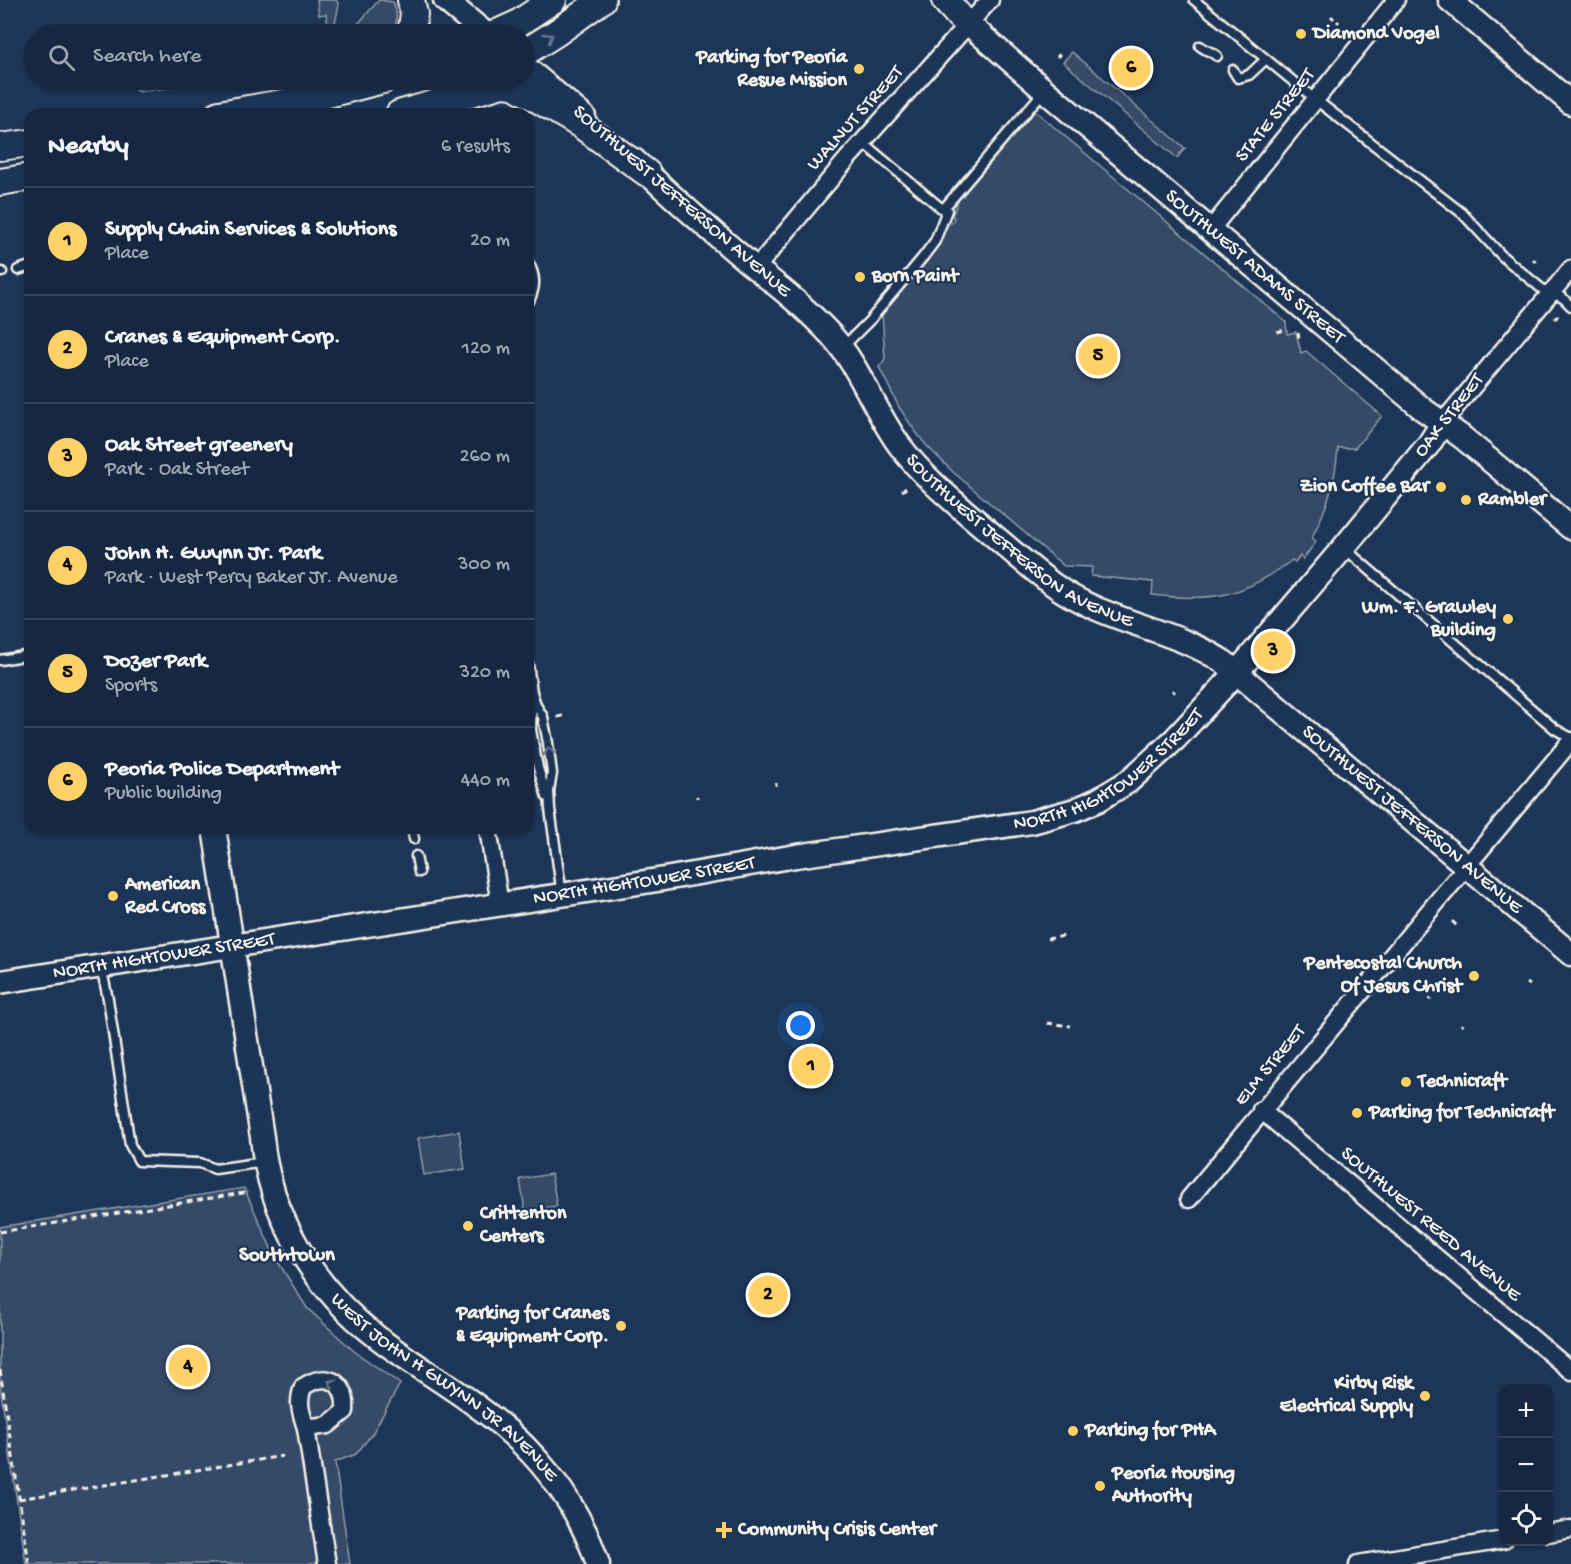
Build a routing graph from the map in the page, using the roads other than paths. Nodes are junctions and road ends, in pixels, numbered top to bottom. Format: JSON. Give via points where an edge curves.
{"nodes":[{"id":1,"x":411,"y":0,"type":"edge"},
{"id":2,"x":445,"y":0,"type":"edge"},
{"id":3,"x":553,"y":0,"type":"edge"},
{"id":4,"x":602,"y":0,"type":"edge"},
{"id":5,"x":990,"y":0,"type":"edge"},
{"id":6,"x":1194,"y":0,"type":"edge"},
{"id":7,"x":1396,"y":0,"type":"edge"},
{"id":8,"x":1450,"y":0,"type":"edge"},
{"id":9,"x":953,"y":10,"type":"edge"},
{"id":10,"x":412,"y":24,"type":"edge"},
{"id":11,"x":474,"y":24,"type":"edge"},
{"id":12,"x":517,"y":24,"type":"edge"},
{"id":13,"x":1200,"y":46,"type":"dead end"},
{"id":14,"x":534,"y":47,"type":"edge"},
{"id":15,"x":1214,"y":59,"type":"dead end"},
{"id":16,"x":1266,"y":59,"type":"junction"},
{"id":17,"x":534,"y":75,"type":"edge"},
{"id":18,"x":1233,"y":75,"type":"dead end"},
{"id":19,"x":308,"y":90,"type":"edge"},
{"id":20,"x":344,"y":90,"type":"edge"},
{"id":21,"x":446,"y":90,"type":"edge"},
{"id":22,"x":481,"y":90,"type":"edge"},
{"id":23,"x":522,"y":90,"type":"edge"},
{"id":24,"x":1044,"y":90,"type":"junction"},
{"id":25,"x":1316,"y":100,"type":"junction"},
{"id":26,"x":1571,"y":103,"type":"edge"},
{"id":27,"x":235,"y":108,"type":"edge"},
{"id":28,"x":254,"y":108,"type":"edge"},
{"id":29,"x":398,"y":108,"type":"edge"},
{"id":30,"x":420,"y":108,"type":"edge"},
{"id":31,"x":862,"y":142,"type":"junction"},
{"id":32,"x":24,"y":144,"type":"edge"},
{"id":33,"x":0,"y":147,"type":"edge"},
{"id":34,"x":647,"y":173,"type":"junction"},
{"id":35,"x":24,"y":178,"type":"edge"},
{"id":36,"x":0,"y":182,"type":"edge"},
{"id":37,"x":945,"y":207,"type":"junction"},
{"id":38,"x":1211,"y":229,"type":"junction"},
{"id":39,"x":24,"y":268,"type":"edge"},
{"id":40,"x":756,"y":268,"type":"junction"},
{"id":41,"x":1571,"y":269,"type":"edge"},
{"id":42,"x":18,"y":270,"type":"dead end"},
{"id":43,"x":534,"y":276,"type":"edge"},
{"id":44,"x":534,"y":291,"type":"edge"},
{"id":45,"x":1551,"y":292,"type":"junction"},
{"id":46,"x":1571,"y":306,"type":"edge"},
{"id":47,"x":842,"y":348,"type":"junction"},
{"id":48,"x":1443,"y":423,"type":"junction"},
{"id":49,"x":1571,"y":528,"type":"edge"},
{"id":50,"x":1344,"y":547,"type":"junction"},
{"id":51,"x":24,"y":657,"type":"edge"},
{"id":52,"x":0,"y":660,"type":"edge"},
{"id":53,"x":1237,"y":672,"type":"junction"},
{"id":54,"x":534,"y":698,"type":"edge"},
{"id":55,"x":1571,"y":740,"type":"edge"},
{"id":56,"x":534,"y":746,"type":"edge"},
{"id":57,"x":550,"y":809,"type":"junction"},
{"id":58,"x":215,"y":834,"type":"edge"},
{"id":59,"x":413,"y":834,"type":"edge"},
{"id":60,"x":489,"y":834,"type":"edge"},
{"id":61,"x":414,"y":839,"type":"dead end"},
{"id":62,"x":416,"y":856,"type":"dead end"},
{"id":63,"x":1466,"y":867,"type":"junction"},
{"id":64,"x":419,"y":872,"type":"dead end"},
{"id":65,"x":562,"y":895,"type":"junction"},
{"id":66,"x":500,"y":904,"type":"junction"},
{"id":67,"x":232,"y":945,"type":"junction"},
{"id":68,"x":1571,"y":954,"type":"edge"},
{"id":69,"x":101,"y":966,"type":"junction"},
{"id":70,"x":0,"y":982,"type":"edge"},
{"id":71,"x":1261,"y":1110,"type":"junction"},
{"id":72,"x":264,"y":1162,"type":"junction"},
{"id":73,"x":1189,"y":1198,"type":"dead end"},
{"id":74,"x":1571,"y":1371,"type":"edge"},
{"id":75,"x":306,"y":1428,"type":"dead end"},
{"id":76,"x":1571,"y":1529,"type":"edge"},
{"id":77,"x":1553,"y":1532,"type":"edge"},
{"id":78,"x":1499,"y":1541,"type":"edge"},
{"id":79,"x":327,"y":1564,"type":"edge"},
{"id":80,"x":598,"y":1564,"type":"edge"},
{"id":81,"x":1358,"y":1564,"type":"edge"}],
"edges":[{"from":1,"to":10,"type":"main road"},
{"from":2,"to":11,"type":"street"},
{"from":3,"to":12,"type":"main road"},
{"from":14,"to":4,"type":"main road","one_way":true},
{"from":5,"to":9,"type":"street","name":"WALNUT STREET"},
{"from":6,"to":16,"type":"lane"},
{"from":7,"to":25,"type":"street","name":"STATE STREET"},
{"from":8,"to":26,"type":"street"},
{"from":9,"to":24,"type":"street","name":"SOUTHWEST ADAMS STREET"},
{"from":9,"to":31,"type":"street","name":"WALNUT STREET"},
{"from":13,"to":15,"type":"lane","via":[[1214,53]]},
{"from":16,"to":18,"type":"lane","via":[[1249,75]]},
{"from":16,"to":25,"type":"lane"},
{"from":17,"to":34,"type":"street","name":"SOUTHWEST JEFFERSON AVENUE"},
{"from":19,"to":27,"type":"main road"},
{"from":20,"to":28,"type":"main road"},
{"from":21,"to":29,"type":"main road"},
{"from":22,"to":30,"type":"main road"},
{"from":23,"to":34,"type":"main road","via":[[581,125]]},
{"from":24,"to":37,"type":"lane"},
{"from":24,"to":38,"type":"street","name":"SOUTHWEST ADAMS STREET"},
{"from":25,"to":38,"type":"street","name":"STATE STREET"},
{"from":25,"to":45,"type":"lane","via":[[1462,213],[1502,256]]},
{"from":31,"to":37,"type":"lane"},
{"from":31,"to":40,"type":"street","name":"WALNUT STREET"},
{"from":32,"to":33,"type":"main road"},
{"from":34,"to":40,"type":"street","name":"SOUTHWEST JEFFERSON AVENUE"},
{"from":35,"to":36,"type":"main road"},
{"from":37,"to":47,"type":"lane","via":[[935,241]]},
{"from":38,"to":48,"type":"street","name":"SOUTHWEST ADAMS STREET"},
{"from":39,"to":42,"type":"lane"},
{"from":40,"to":47,"type":"street","name":"SOUTHWEST JEFFERSON AVENUE","via":[[808,312]]},
{"from":41,"to":45,"type":"street","name":"OAK STREET"},
{"from":43,"to":44,"type":"lane"},
{"from":45,"to":46,"type":"lane"},
{"from":45,"to":48,"type":"street","name":"OAK STREET"},
{"from":47,"to":53,"type":"street","name":"SOUTHWEST JEFFERSON AVENUE","via":[[889,430],[916,465],[1024,561],[1083,602],[1204,650]]},
{"from":48,"to":49,"type":"street","name":"SOUTHWEST ADAMS STREET"},
{"from":48,"to":50,"type":"street","name":"OAK STREET"},
{"from":50,"to":53,"type":"street","name":"OAK STREET"},
{"from":50,"to":55,"type":"lane"},
{"from":51,"to":52,"type":"lane"},
{"from":53,"to":63,"type":"street","name":"SOUTHWEST JEFFERSON AVENUE"},
{"from":53,"to":65,"type":"street","name":"NORTH HIGHTOWER STREET","via":[[1136,776],[1098,800],[1056,816]]},
{"from":57,"to":54,"type":"lane","one_way":true,"via":[[552,773],[548,743],[543,717]]},
{"from":55,"to":63,"type":"street","name":"ELM STREET"},
{"from":56,"to":57,"type":"lane"},
{"from":57,"to":65,"type":"lane"},
{"from":58,"to":67,"type":"street","name":"WEST JOHN H GWYNN JR AVENUE"},
{"from":59,"to":61,"type":"lane"},
{"from":60,"to":66,"type":"street"},
{"from":62,"to":64,"type":"lane"},
{"from":63,"to":68,"type":"street","name":"SOUTHWEST JEFFERSON AVENUE"},
{"from":63,"to":71,"type":"street","name":"ELM STREET"},
{"from":65,"to":66,"type":"street","name":"NORTH HIGHTOWER STREET"},
{"from":66,"to":67,"type":"street","name":"NORTH HIGHTOWER STREET"},
{"from":67,"to":69,"type":"street","name":"NORTH HIGHTOWER STREET"},
{"from":67,"to":72,"type":"street","name":"WEST JOHN H GWYNN JR AVENUE"},
{"from":69,"to":70,"type":"street","name":"NORTH HIGHTOWER STREET"},
{"from":69,"to":72,"type":"lane","via":[[130,1145],[139,1161],[200,1163],[215,1169]]},
{"from":71,"to":73,"type":"street","name":"ELM STREET"},
{"from":71,"to":74,"type":"street","name":"SOUTHWEST REED AVENUE"},
{"from":72,"to":80,"type":"street","name":"WEST JOHN H GWYNN JR AVENUE","via":[[285,1223],[326,1288],[376,1337],[479,1407],[524,1445],[568,1501]]},
{"from":75,"to":79,"type":"street"},
{"from":76,"to":77,"type":"street"},
{"from":78,"to":81,"type":"street"}]}
